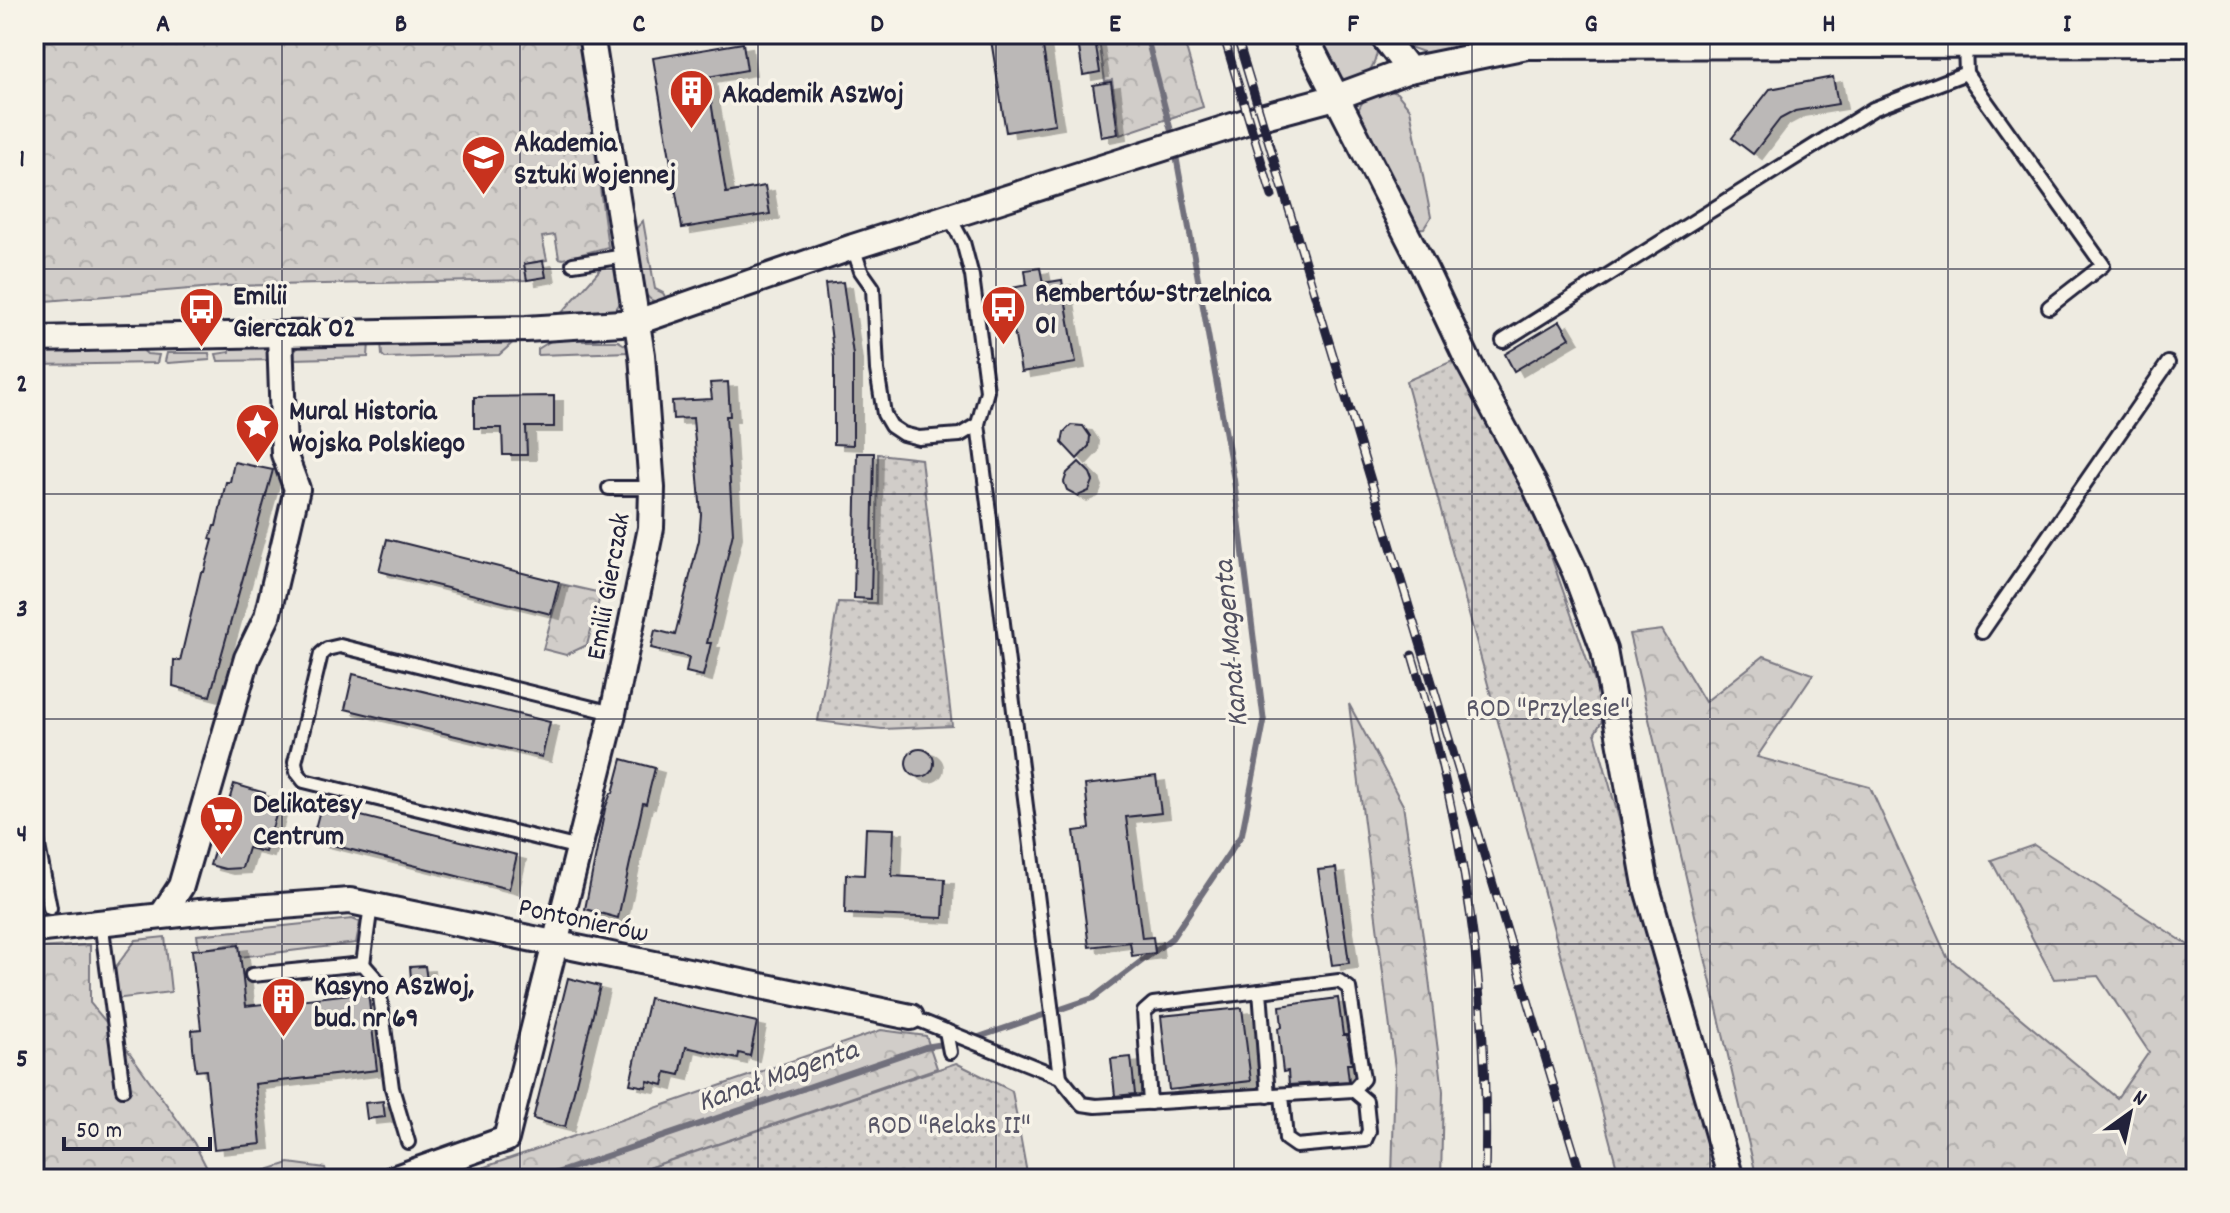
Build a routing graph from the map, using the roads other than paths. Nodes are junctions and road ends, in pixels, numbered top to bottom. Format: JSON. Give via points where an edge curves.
{"nodes":[{"id":1,"x":591,"y":34,"type":"edge"},
{"id":2,"x":1304,"y":34,"type":"edge"},
{"id":3,"x":1381,"y":34,"type":"edge"},
{"id":4,"x":2196,"y":44,"type":"edge"},
{"id":5,"x":1965,"y":46,"type":"junction"},
{"id":6,"x":1409,"y":70,"type":"junction"},
{"id":7,"x":1966,"y":73,"type":"junction"},
{"id":8,"x":1336,"y":97,"type":"junction"},
{"id":9,"x":950,"y":218,"type":"junction"},
{"id":10,"x":853,"y":247,"type":"junction"},
{"id":11,"x":625,"y":256,"type":"junction"},
{"id":12,"x":573,"y":264,"type":"dead end"},
{"id":13,"x":2049,"y":307,"type":"dead end"},
{"id":14,"x":637,"y":322,"type":"junction"},
{"id":15,"x":280,"y":334,"type":"junction"},
{"id":16,"x":34,"y":339,"type":"edge"},
{"id":17,"x":1503,"y":341,"type":"dead end"},
{"id":18,"x":2168,"y":363,"type":"dead end"},
{"id":19,"x":978,"y":424,"type":"junction"},
{"id":20,"x":609,"y":488,"type":"dead end"},
{"id":21,"x":652,"y":488,"type":"junction"},
{"id":22,"x":1982,"y":632,"type":"dead end"},
{"id":23,"x":613,"y":713,"type":"junction"},
{"id":24,"x":34,"y":825,"type":"edge"},
{"id":25,"x":579,"y":848,"type":"junction"},
{"id":26,"x":181,"y":886,"type":"junction"},
{"id":27,"x":371,"y":905,"type":"junction"},
{"id":28,"x":50,"y":908,"type":"dead end"},
{"id":29,"x":199,"y":912,"type":"junction"},
{"id":30,"x":162,"y":915,"type":"junction"},
{"id":31,"x":101,"y":921,"type":"junction"},
{"id":32,"x":34,"y":930,"type":"edge"},
{"id":33,"x":556,"y":943,"type":"junction"},
{"id":34,"x":363,"y":964,"type":"junction"},
{"id":35,"x":252,"y":975,"type":"dead end"},
{"id":36,"x":1260,"y":991,"type":"junction"},
{"id":37,"x":911,"y":1017,"type":"joint"},
{"id":38,"x":946,"y":1031,"type":"junction"},
{"id":39,"x":950,"y":1052,"type":"dead end"},
{"id":40,"x":1060,"y":1077,"type":"junction"},
{"id":41,"x":123,"y":1089,"type":"dead end"},
{"id":42,"x":1353,"y":1090,"type":"junction"},
{"id":43,"x":1282,"y":1095,"type":"junction"},
{"id":44,"x":1268,"y":1096,"type":"junction"},
{"id":45,"x":1150,"y":1103,"type":"junction"},
{"id":46,"x":408,"y":1142,"type":"dead end"},
{"id":47,"x":394,"y":1179,"type":"edge"},
{"id":48,"x":1731,"y":1179,"type":"edge"}],
"edges":[{"from":1,"to":11,"type":"street","name":"Emilii Gierczak"},
{"from":2,"to":8,"type":"street"},
{"from":3,"to":6,"type":"street"},
{"from":4,"to":5,"type":"street"},
{"from":5,"to":6,"type":"street","via":[[1527,46]]},
{"from":5,"to":7,"type":"lane"},
{"from":6,"to":8,"type":"street"},
{"from":7,"to":13,"type":"lane","via":[[2103,265]]},
{"from":7,"to":17,"type":"lane","via":[[1873,109]]},
{"from":8,"to":9,"type":"street"},
{"from":8,"to":48,"type":"street","via":[[1534,484],[1604,650],[1646,885]]},
{"from":9,"to":10,"type":"street"},
{"from":9,"to":19,"type":"lane","via":[[972,276],[987,391]]},
{"from":10,"to":14,"type":"street"},
{"from":10,"to":19,"type":"lane","via":[[873,288],[877,370],[891,426],[919,438],[960,435]]},
{"from":11,"to":12,"type":"lane"},
{"from":11,"to":14,"type":"street","name":"Emilii Gierczak"},
{"from":14,"to":15,"type":"street"},
{"from":14,"to":21,"type":"street","name":"Emilii Gierczak"},
{"from":15,"to":16,"type":"street"},
{"from":15,"to":26,"type":"street","via":[[284,454],[297,489],[267,617],[247,658]]},
{"from":18,"to":22,"type":"lane"},
{"from":19,"to":40,"type":"lane"},
{"from":20,"to":21,"type":"lane"},
{"from":21,"to":23,"type":"street","name":"Emilii Gierczak","via":[[648,552]]},
{"from":23,"to":25,"type":"street","name":"Emilii Gierczak"},
{"from":23,"to":25,"type":"lane","via":[[340,646],[321,654],[295,762],[304,781]]},
{"from":24,"to":28,"type":"lane"},
{"from":25,"to":33,"type":"street","name":"Emilii Gierczak"},
{"from":26,"to":29,"type":"street"},
{"from":26,"to":30,"type":"street"},
{"from":27,"to":29,"type":"street","name":"Pontonierów","via":[[350,901]]},
{"from":27,"to":33,"type":"street","name":"Pontonierów"},
{"from":27,"to":34,"type":"lane"},
{"from":29,"to":30,"type":"street","name":"Pontonierów"},
{"from":30,"to":31,"type":"street","name":"Pontonierów"},
{"from":31,"to":32,"type":"street","name":"Pontonierów"},
{"from":31,"to":41,"type":"lane"},
{"from":33,"to":37,"type":"street","name":"Pontonierów"},
{"from":33,"to":47,"type":"street","name":"Emilii Gierczak","via":[[506,1139]]},
{"from":34,"to":35,"type":"lane"},
{"from":34,"to":46,"type":"lane","via":[[378,981],[392,1088]]},
{"from":36,"to":42,"type":"lane","via":[[1339,981],[1349,988],[1363,1079]]},
{"from":36,"to":44,"type":"lane"},
{"from":36,"to":45,"type":"lane","via":[[1153,1004],[1144,1012]]},
{"from":37,"to":38,"type":"lane","name":"Pontonierów"},
{"from":38,"to":39,"type":"lane"},
{"from":38,"to":40,"type":"lane","name":"Pontonierów"},
{"from":40,"to":45,"type":"lane","name":"Pontonierów","via":[[1082,1104]]},
{"from":42,"to":43,"type":"lane"},
{"from":42,"to":43,"type":"lane","via":[[1366,1101],[1365,1140],[1296,1146],[1286,1139]]},
{"from":43,"to":44,"type":"lane"},
{"from":44,"to":45,"type":"lane"}]}
